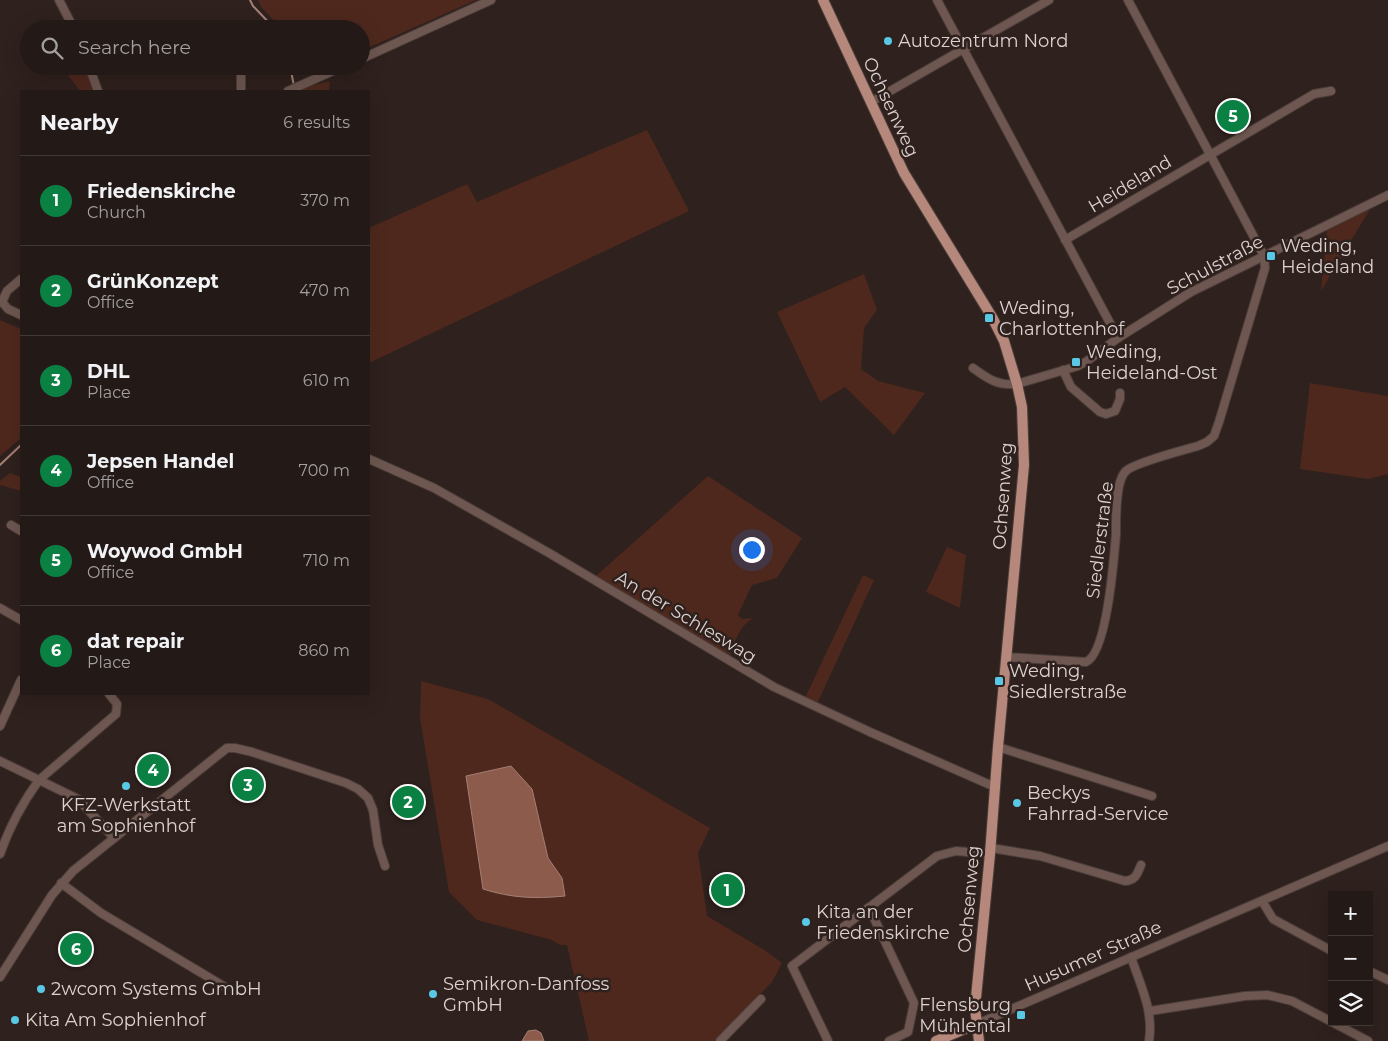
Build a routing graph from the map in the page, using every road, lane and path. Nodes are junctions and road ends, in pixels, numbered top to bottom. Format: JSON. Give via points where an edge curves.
{"nodes":[{"id":1,"x":59,"y":0,"type":"edge"},
{"id":2,"x":491,"y":0,"type":"edge"},
{"id":3,"x":823,"y":0,"type":"edge"},
{"id":4,"x":937,"y":0,"type":"edge"},
{"id":5,"x":1049,"y":0,"type":"edge"},
{"id":6,"x":1128,"y":0,"type":"edge"},
{"id":7,"x":69,"y":20,"type":"edge"},
{"id":8,"x":963,"y":50,"type":"junction"},
{"id":9,"x":370,"y":54,"type":"edge"},
{"id":10,"x":92,"y":75,"type":"edge"},
{"id":11,"x":241,"y":75,"type":"edge"},
{"id":12,"x":324,"y":75,"type":"edge"},
{"id":13,"x":98,"y":90,"type":"edge"},
{"id":14,"x":241,"y":90,"type":"edge"},
{"id":15,"x":290,"y":90,"type":"edge"},
{"id":16,"x":1331,"y":91,"type":"dead end"},
{"id":17,"x":871,"y":102,"type":"junction"},
{"id":18,"x":1211,"y":154,"type":"junction"},
{"id":19,"x":1388,"y":195,"type":"edge"},
{"id":20,"x":1065,"y":240,"type":"junction"},
{"id":21,"x":1264,"y":256,"type":"junction"},
{"id":22,"x":20,"y":280,"type":"edge"},
{"id":23,"x":20,"y":314,"type":"edge"},
{"id":24,"x":1118,"y":338,"type":"junction"},
{"id":25,"x":973,"y":368,"type":"dead end"},
{"id":26,"x":1062,"y":370,"type":"junction"},
{"id":27,"x":1017,"y":384,"type":"junction"},
{"id":28,"x":1120,"y":393,"type":"dead end"},
{"id":29,"x":370,"y":459,"type":"edge"},
{"id":30,"x":11,"y":525,"type":"dead end"},
{"id":31,"x":20,"y":530,"type":"edge"},
{"id":32,"x":0,"y":608,"type":"edge"},
{"id":33,"x":20,"y":619,"type":"edge"},
{"id":34,"x":1006,"y":657,"type":"junction"},
{"id":35,"x":20,"y":682,"type":"edge"},
{"id":36,"x":110,"y":695,"type":"edge"},
{"id":37,"x":3,"y":711,"type":"edge"},
{"id":38,"x":0,"y":726,"type":"edge"},
{"id":39,"x":998,"y":747,"type":"junction"},
{"id":40,"x":0,"y":761,"type":"edge"},
{"id":41,"x":39,"y":780,"type":"junction"},
{"id":42,"x":995,"y":787,"type":"junction"},
{"id":43,"x":1152,"y":796,"type":"dead end"},
{"id":44,"x":114,"y":838,"type":"junction"},
{"id":45,"x":1388,"y":846,"type":"edge"},
{"id":46,"x":991,"y":851,"type":"junction"},
{"id":47,"x":0,"y":854,"type":"edge"},
{"id":48,"x":1141,"y":865,"type":"dead end"},
{"id":49,"x":385,"y":866,"type":"dead end"},
{"id":50,"x":61,"y":883,"type":"junction"},
{"id":51,"x":1262,"y":901,"type":"junction"},
{"id":52,"x":868,"y":908,"type":"junction"},
{"id":53,"x":1328,"y":949,"type":"edge"},
{"id":54,"x":1131,"y":956,"type":"junction"},
{"id":55,"x":1373,"y":973,"type":"edge"},
{"id":56,"x":0,"y":977,"type":"edge"},
{"id":57,"x":1388,"y":980,"type":"edge"},
{"id":58,"x":225,"y":987,"type":"dead end"},
{"id":59,"x":761,"y":999,"type":"dead end"},
{"id":60,"x":1150,"y":1011,"type":"junction"},
{"id":61,"x":1328,"y":1020,"type":"edge"},
{"id":62,"x":977,"y":1024,"type":"junction"},
{"id":63,"x":1340,"y":1026,"type":"edge"},
{"id":64,"x":720,"y":1041,"type":"edge"},
{"id":65,"x":828,"y":1041,"type":"edge"},
{"id":66,"x":889,"y":1041,"type":"edge"},
{"id":67,"x":936,"y":1041,"type":"edge"},
{"id":68,"x":979,"y":1041,"type":"edge"},
{"id":69,"x":1149,"y":1041,"type":"edge"},
{"id":70,"x":1368,"y":1041,"type":"edge"}],
"edges":[{"from":1,"to":7,"type":"street"},
{"from":2,"to":9,"type":"street"},
{"from":3,"to":17,"type":"main road","name":"Ochsenweg"},
{"from":4,"to":8,"type":"street"},
{"from":5,"to":8,"type":"street"},
{"from":6,"to":18,"type":"street"},
{"from":8,"to":17,"type":"street"},
{"from":8,"to":20,"type":"street"},
{"from":10,"to":13,"type":"street"},
{"from":11,"to":14,"type":"street"},
{"from":12,"to":15,"type":"street"},
{"from":16,"to":18,"type":"street","name":"Heideland","via":[[1314,94]]},
{"from":17,"to":27,"type":"main road","name":"Ochsenweg","via":[[904,173],[992,317],[1004,341]]},
{"from":18,"to":20,"type":"street","name":"Heideland"},
{"from":18,"to":21,"type":"street"},
{"from":19,"to":21,"type":"street","name":"Schulstraße"},
{"from":20,"to":24,"type":"street"},
{"from":21,"to":24,"type":"street","name":"Schulstraße","via":[[1191,292]]},
{"from":21,"to":34,"type":"street","name":"Siedlerstraße","via":[[1265,268],[1214,436],[1198,446],[1131,467],[1122,476],[1118,488],[1109,599],[1094,655],[1086,662]]},
{"from":22,"to":23,"type":"street","via":[[7,291],[2,302]]},
{"from":24,"to":26,"type":"street","name":"Schulstraße","via":[[1087,361]]},
{"from":25,"to":27,"type":"street","via":[[994,382]]},
{"from":26,"to":27,"type":"street","name":"Schulstraße"},
{"from":26,"to":28,"type":"street","via":[[1070,387],[1100,412],[1114,411]]},
{"from":27,"to":34,"type":"main road","name":"Ochsenweg","via":[[1022,406],[1024,465]]},
{"from":29,"to":42,"type":"street","name":"An der Schleswag","via":[[442,492],[774,687]]},
{"from":30,"to":31,"type":"street"},
{"from":32,"to":33,"type":"street"},
{"from":34,"to":39,"type":"main road","name":"Ochsenweg"},
{"from":35,"to":37,"type":"street"},
{"from":36,"to":41,"type":"street","via":[[117,704],[116,714]]},
{"from":37,"to":38,"type":"street"},
{"from":39,"to":42,"type":"main road","name":"Ochsenweg"},
{"from":39,"to":43,"type":"street"},
{"from":40,"to":41,"type":"street"},
{"from":41,"to":44,"type":"street","via":[[78,799]]},
{"from":41,"to":47,"type":"street"},
{"from":42,"to":46,"type":"main road","name":"Ochsenweg"},
{"from":44,"to":49,"type":"street","via":[[221,752],[235,748],[358,789],[368,798],[373,810]]},
{"from":44,"to":50,"type":"street"},
{"from":45,"to":51,"type":"street","name":"Husumer Straße"},
{"from":46,"to":48,"type":"street","via":[[1047,858],[1125,881],[1136,877]]},
{"from":46,"to":52,"type":"street","via":[[956,851],[937,856]]},
{"from":46,"to":62,"type":"main road","name":"Ochsenweg","via":[[975,1008]]},
{"from":50,"to":56,"type":"street"},
{"from":50,"to":58,"type":"street","via":[[101,913]]},
{"from":51,"to":53,"type":"street","via":[[1273,919]]},
{"from":51,"to":54,"type":"street","name":"Husumer Straße"},
{"from":52,"to":65,"type":"street","via":[[792,966]]},
{"from":52,"to":66,"type":"street","via":[[914,1004],[908,1032]]},
{"from":54,"to":60,"type":"street"},
{"from":54,"to":62,"type":"street","name":"Husumer Straße"},
{"from":55,"to":57,"type":"street"},
{"from":59,"to":64,"type":"street"},
{"from":60,"to":61,"type":"street","via":[[1267,995],[1292,1001]]},
{"from":60,"to":69,"type":"street"},
{"from":62,"to":67,"type":"main road","name":"Husumer Straße"},
{"from":62,"to":68,"type":"main road","name":"Ochsenweg"},
{"from":63,"to":70,"type":"street"}]}
